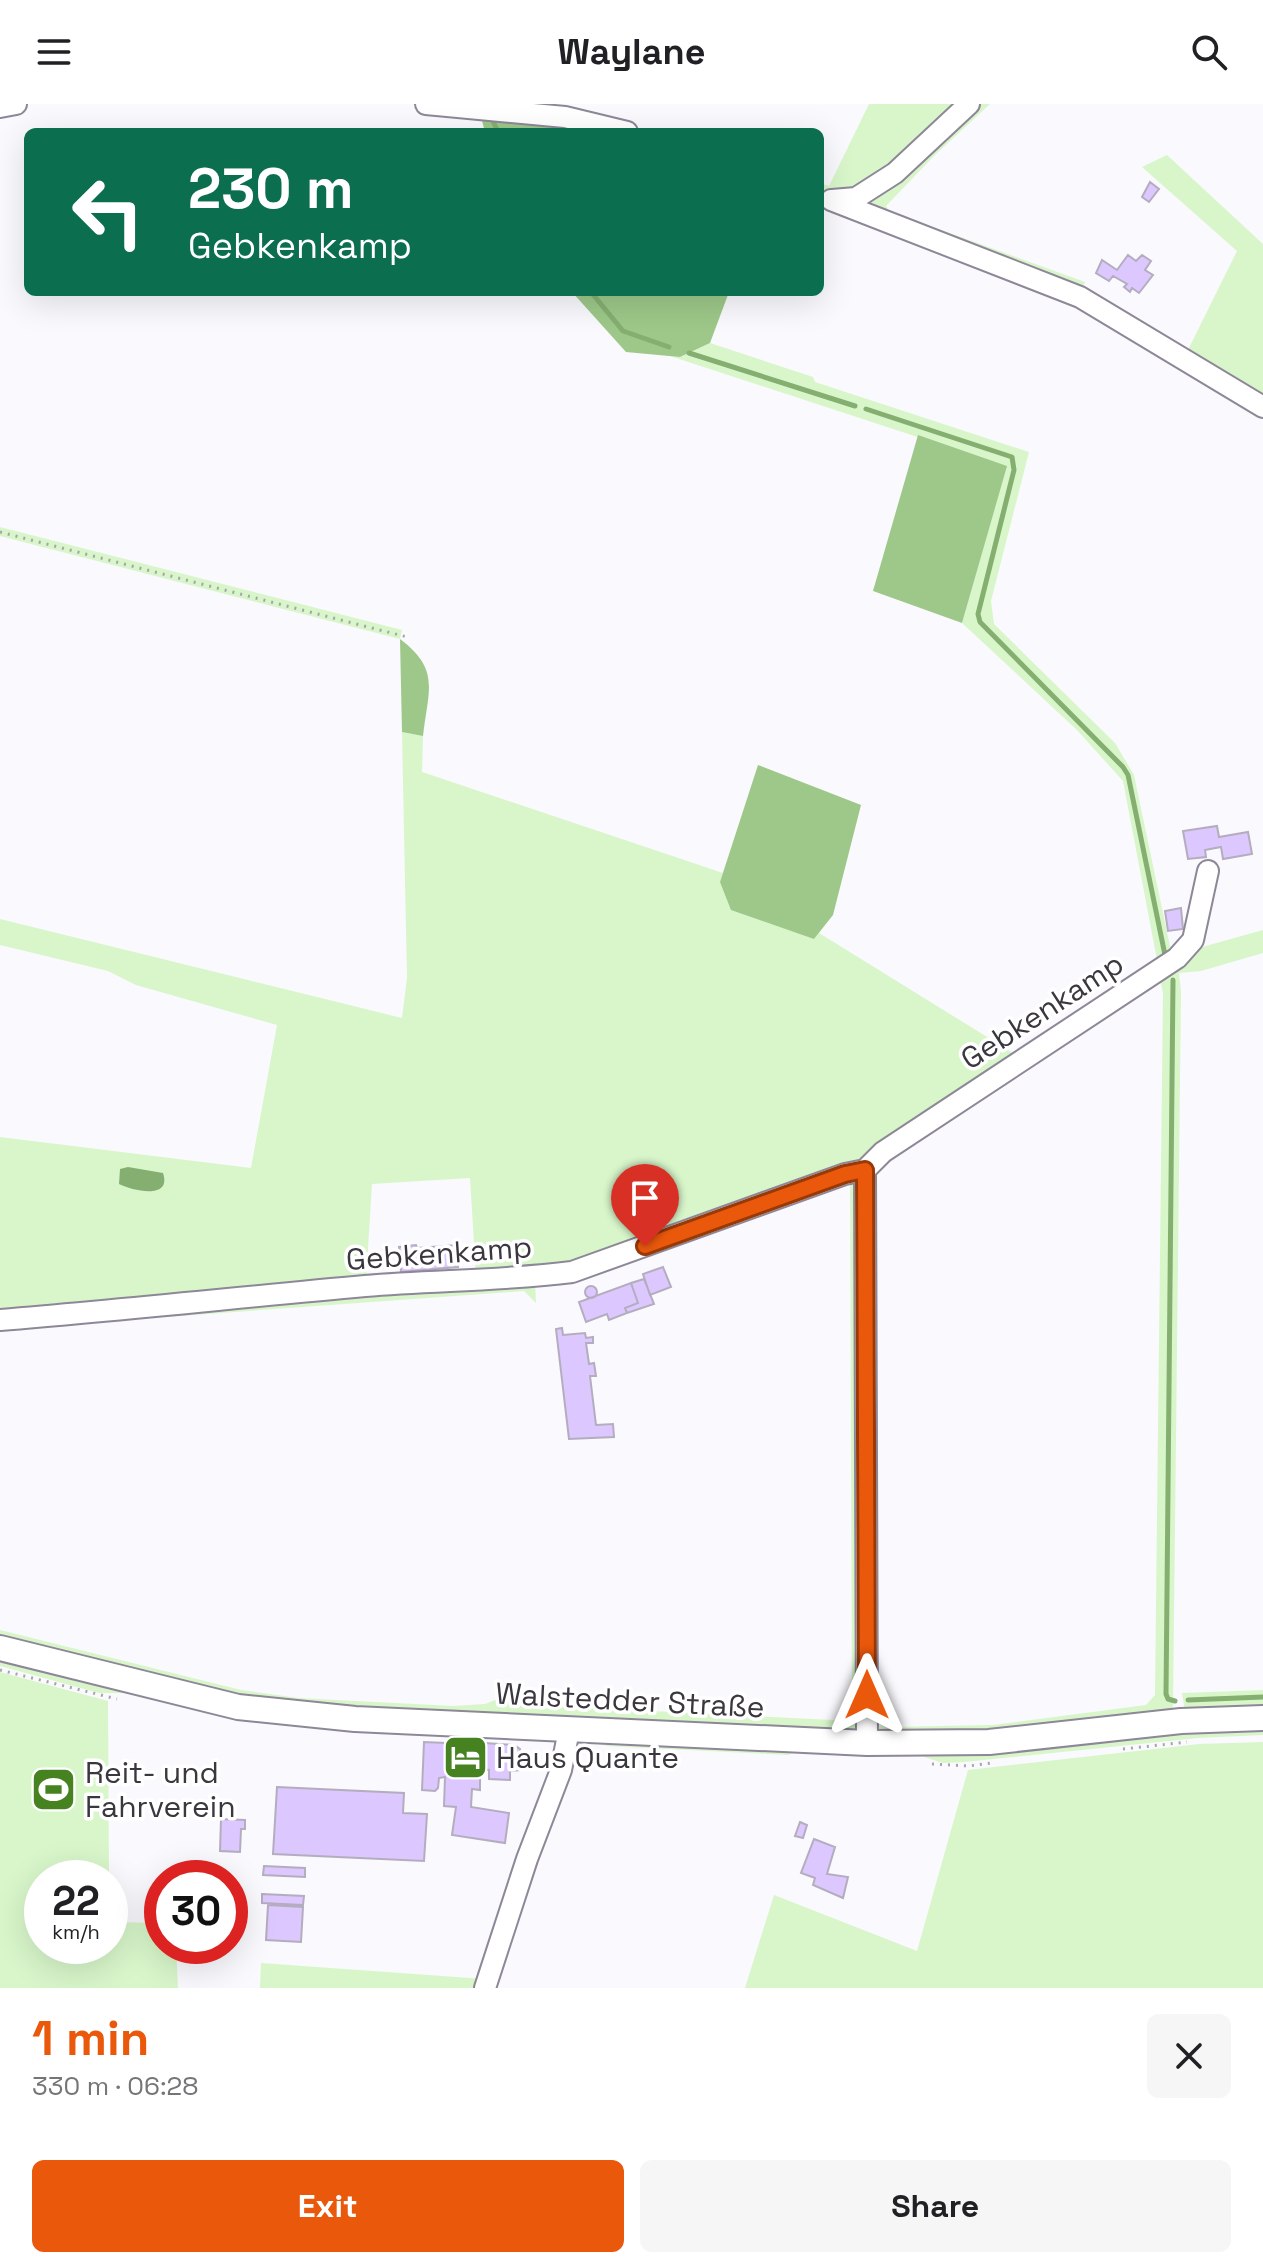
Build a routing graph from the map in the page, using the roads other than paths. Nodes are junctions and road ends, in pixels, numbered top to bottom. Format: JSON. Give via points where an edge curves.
{"nodes":[{"id":1,"x":16,"y":104,"type":"edge"},
{"id":2,"x":426,"y":104,"type":"edge"},
{"id":3,"x":969,"y":104,"type":"edge"},
{"id":4,"x":0,"y":107,"type":"edge"},
{"id":5,"x":610,"y":128,"type":"edge"},
{"id":6,"x":826,"y":199,"type":"edge"},
{"id":7,"x":1263,"y":407,"type":"edge"},
{"id":8,"x":1208,"y":871,"type":"dead end"},
{"id":9,"x":865,"y":1170,"type":"junction"},
{"id":10,"x":0,"y":1320,"type":"edge"},
{"id":11,"x":0,"y":1648,"type":"edge"},
{"id":12,"x":1263,"y":1718,"type":"edge"},
{"id":13,"x":569,"y":1730,"type":"junction"},
{"id":14,"x":867,"y":1743,"type":"junction"},
{"id":15,"x":485,"y":1988,"type":"edge"}],
"edges":[{"from":1,"to":4,"type":"street"},
{"from":2,"to":5,"type":"street","via":[[565,117]]},
{"from":3,"to":6,"type":"street","via":[[871,190],[848,200]]},
{"from":6,"to":7,"type":"street","via":[[1080,297]]},
{"from":8,"to":9,"type":"street","name":"Gebkenkamp","via":[[1193,940],[1177,958],[883,1152]]},
{"from":9,"to":10,"type":"street","name":"Gebkenkamp","via":[[572,1272]]},
{"from":9,"to":14,"type":"street"},
{"from":11,"to":13,"type":"main road","name":"Walstedder Straße","via":[[238,1707]]},
{"from":12,"to":14,"type":"main road","name":"Walstedder Straße","via":[[1181,1721],[989,1742]]},
{"from":13,"to":14,"type":"main road","name":"Walstedder Straße"},
{"from":13,"to":15,"type":"street","via":[[561,1770]]}]}
